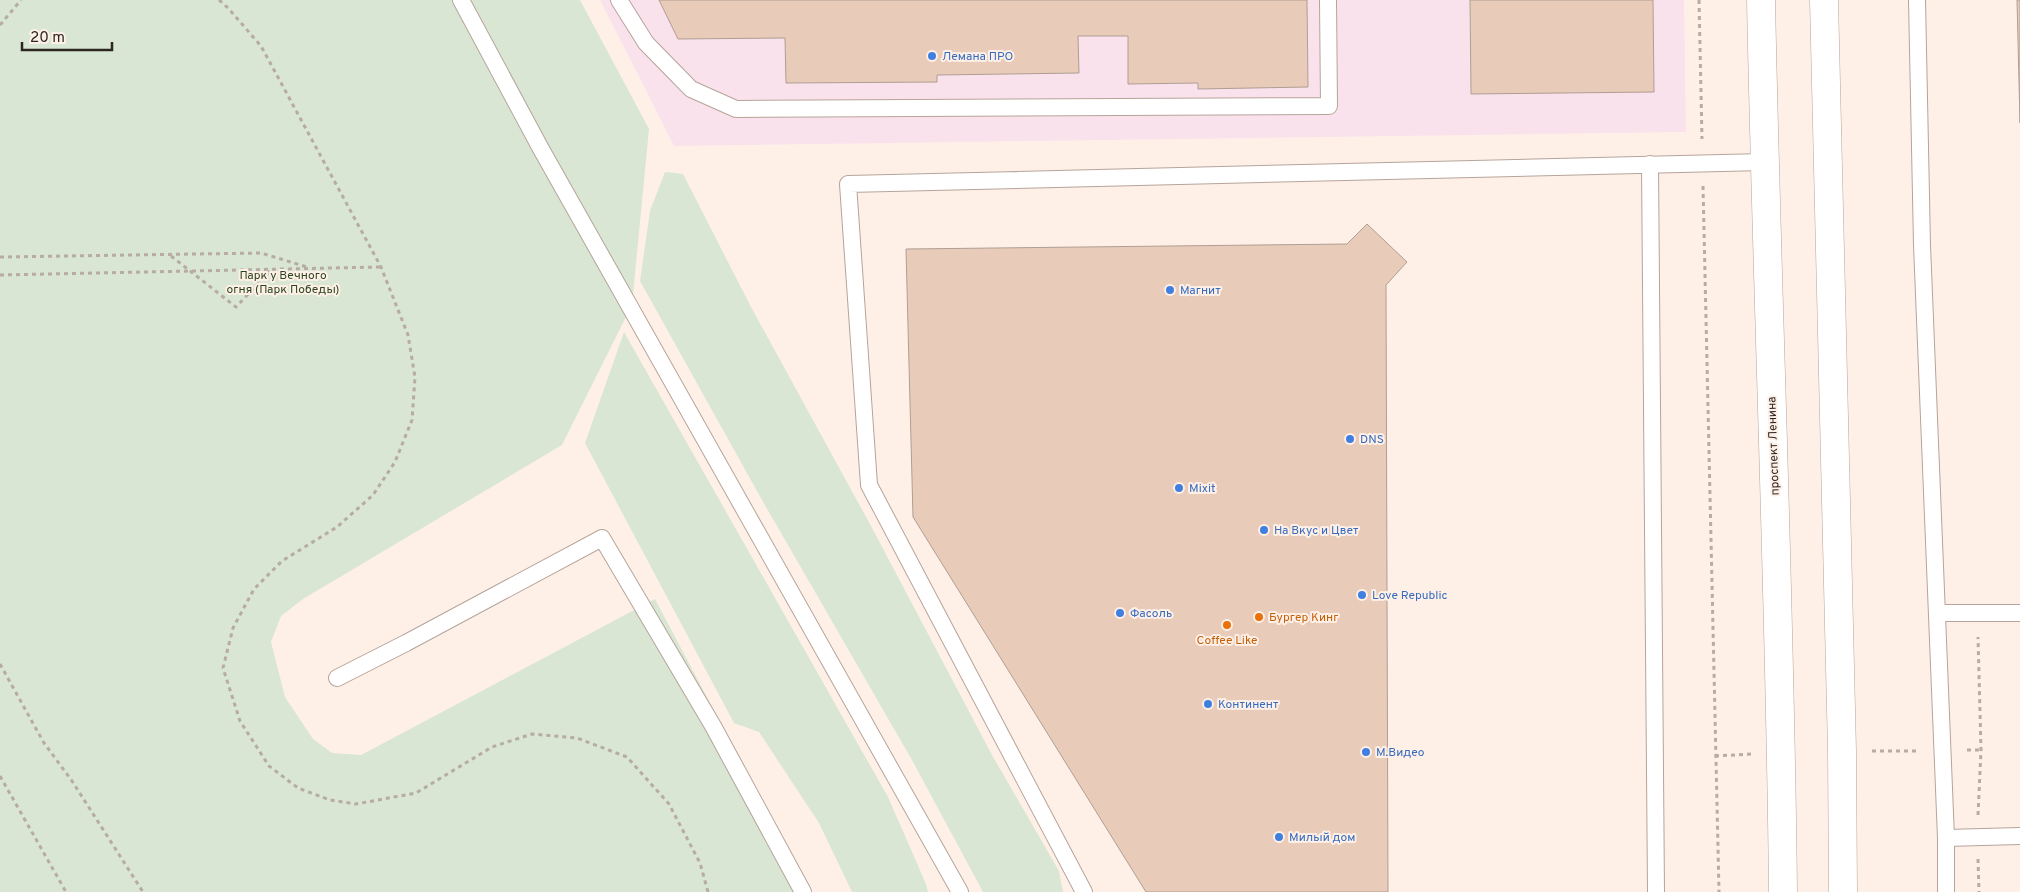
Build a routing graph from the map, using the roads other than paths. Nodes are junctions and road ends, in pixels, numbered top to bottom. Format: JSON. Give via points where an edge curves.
{"nodes":[{"id":1,"x":461,"y":0,"type":"edge"},
{"id":2,"x":619,"y":0,"type":"edge"},
{"id":3,"x":1328,"y":0,"type":"edge"},
{"id":4,"x":1761,"y":0,"type":"edge"},
{"id":5,"x":1824,"y":0,"type":"edge"},
{"id":6,"x":1917,"y":0,"type":"edge"},
{"id":7,"x":1764,"y":162,"type":"junction"},
{"id":8,"x":1650,"y":164,"type":"junction"},
{"id":9,"x":1938,"y":613,"type":"junction"},
{"id":10,"x":2020,"y":613,"type":"edge"},
{"id":11,"x":338,"y":678,"type":"dead end"},
{"id":12,"x":2020,"y":836,"type":"edge"},
{"id":13,"x":1946,"y":838,"type":"junction"},
{"id":14,"x":804,"y":892,"type":"edge"},
{"id":15,"x":960,"y":892,"type":"edge"},
{"id":16,"x":1084,"y":892,"type":"edge"},
{"id":17,"x":1656,"y":892,"type":"edge"},
{"id":18,"x":1783,"y":892,"type":"edge"},
{"id":19,"x":1843,"y":892,"type":"edge"},
{"id":20,"x":1946,"y":892,"type":"edge"}],
"edges":[{"from":1,"to":15,"type":"lane","via":[[541,149]]},
{"from":2,"to":3,"type":"lane","via":[[646,43],[690,89],[736,109],[746,109],[1329,106]]},
{"from":4,"to":7,"type":"main road","name":"проспект Ленина"},
{"from":5,"to":19,"type":"main road"},
{"from":6,"to":9,"type":"lane","via":[[1922,245]]},
{"from":7,"to":8,"type":"lane"},
{"from":7,"to":18,"type":"main road","name":"проспект Ленина","via":[[1782,753]]},
{"from":8,"to":16,"type":"lane","via":[[848,184],[869,485]]},
{"from":8,"to":17,"type":"lane"},
{"from":9,"to":10,"type":"lane"},
{"from":9,"to":13,"type":"lane"},
{"from":11,"to":14,"type":"lane","via":[[602,538],[713,726]]},
{"from":12,"to":13,"type":"lane"},
{"from":13,"to":20,"type":"lane"}]}
